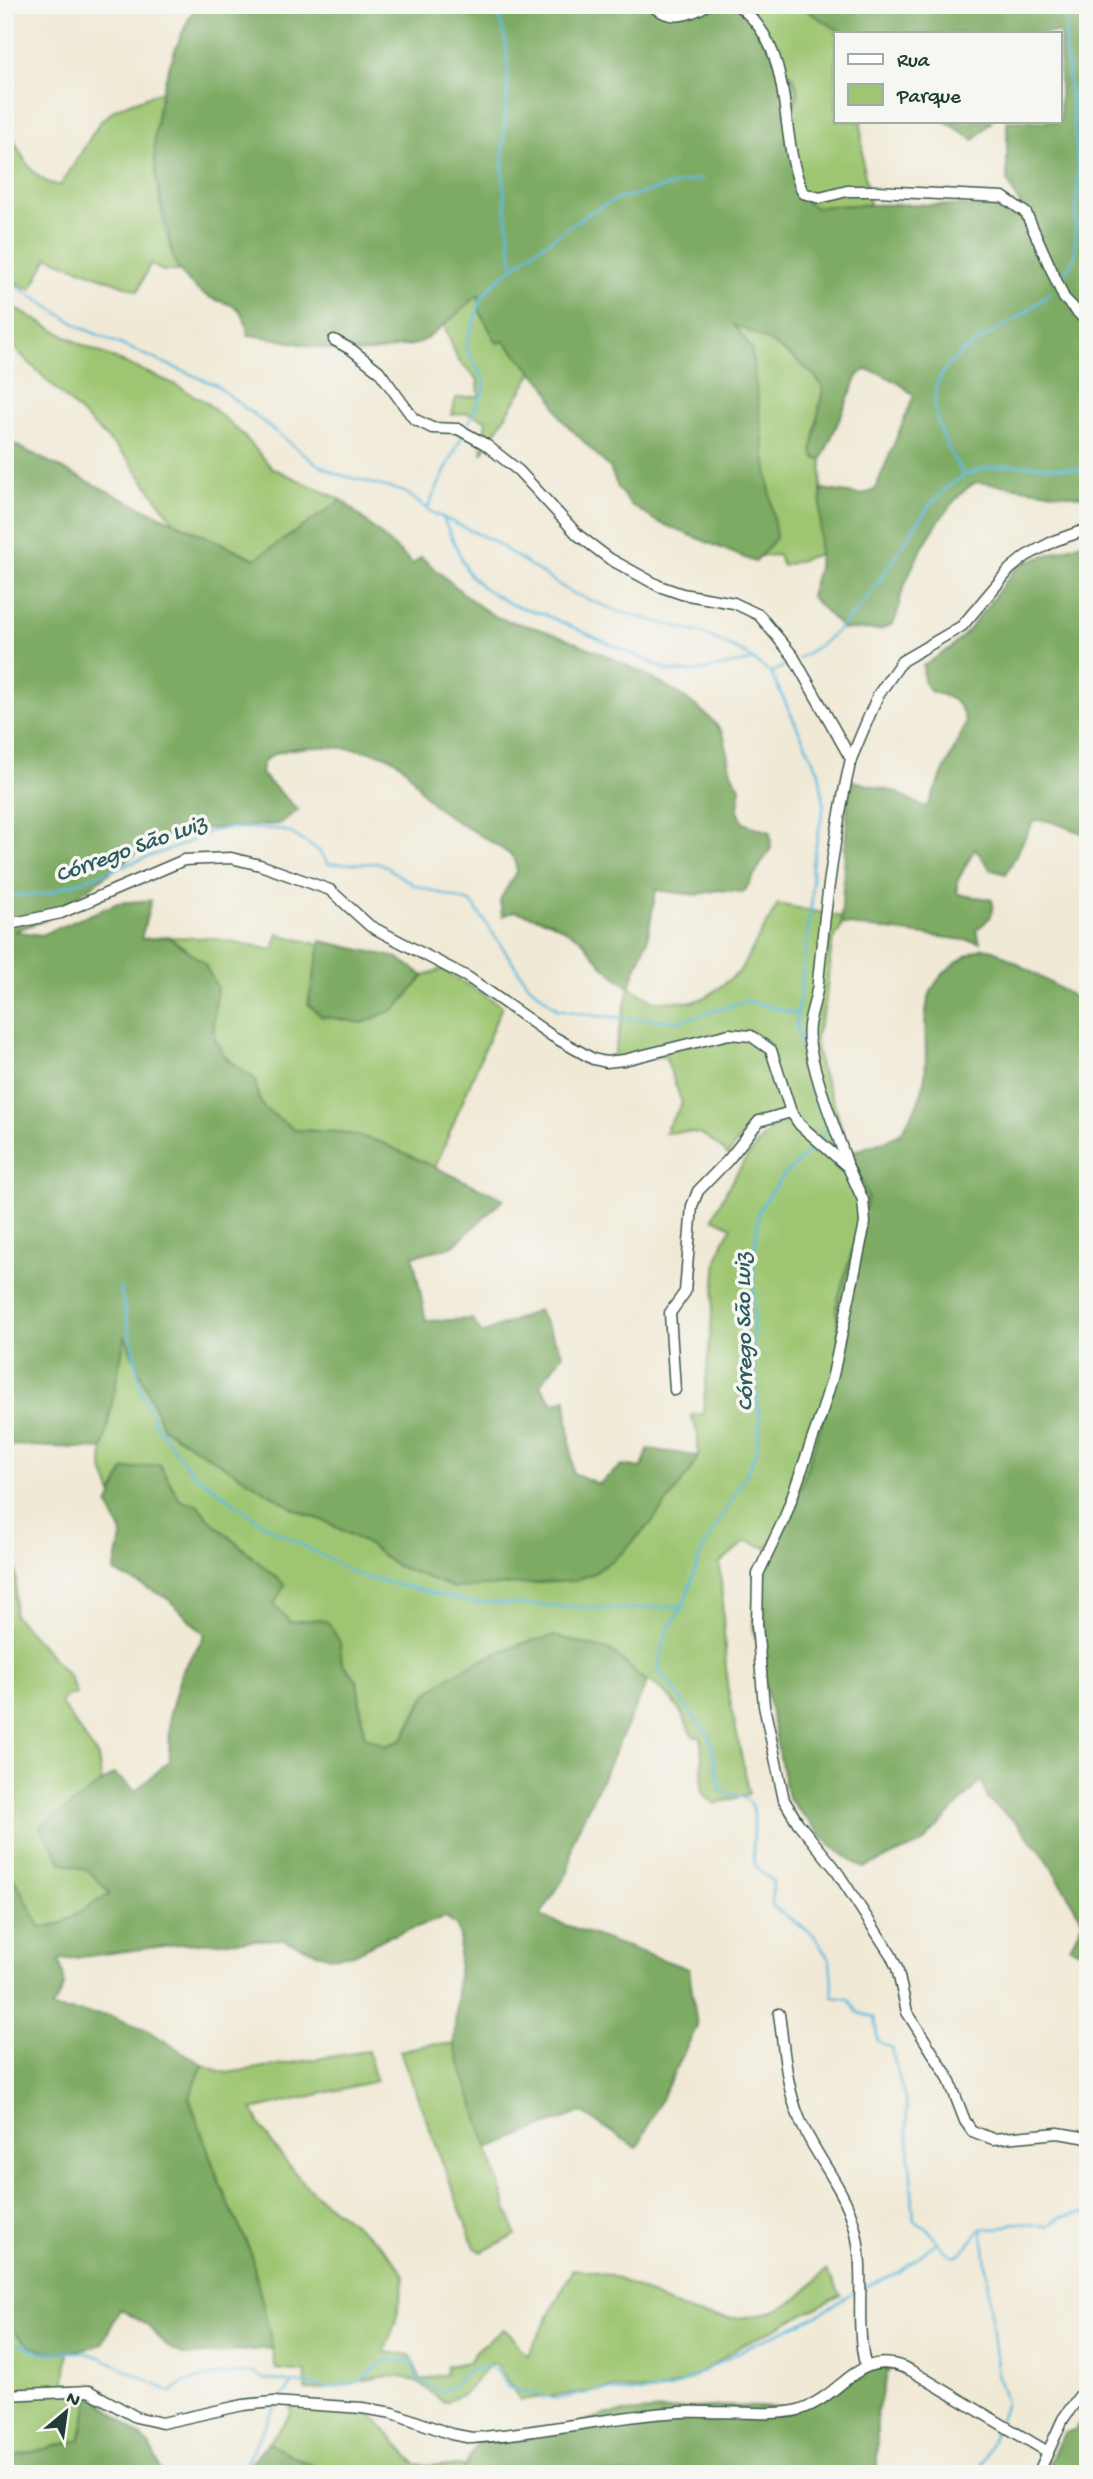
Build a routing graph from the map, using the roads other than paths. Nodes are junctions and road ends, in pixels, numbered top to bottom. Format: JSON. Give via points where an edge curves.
{"nodes":[{"id":1,"x":651,"y":5,"type":"edge"},
{"id":2,"x":707,"y":5,"type":"edge"},
{"id":3,"x":737,"y":5,"type":"edge"},
{"id":4,"x":1088,"y":323,"type":"edge"},
{"id":5,"x":334,"y":340,"type":"dead end"},
{"id":6,"x":1088,"y":529,"type":"edge"},
{"id":7,"x":851,"y":759,"type":"junction"},
{"id":8,"x":5,"y":925,"type":"edge"},
{"id":9,"x":791,"y":1112,"type":"junction"},
{"id":10,"x":848,"y":1167,"type":"junction"},
{"id":11,"x":675,"y":1390,"type":"dead end"},
{"id":12,"x":779,"y":2014,"type":"dead end"},
{"id":13,"x":1088,"y":2138,"type":"edge"},
{"id":14,"x":865,"y":2364,"type":"junction"},
{"id":15,"x":1088,"y":2384,"type":"edge"},
{"id":16,"x":5,"y":2395,"type":"edge"},
{"id":17,"x":1048,"y":2452,"type":"junction"},
{"id":18,"x":1038,"y":2474,"type":"edge"}],
"edges":[{"from":1,"to":2,"type":"street","via":[[678,17]]},
{"from":3,"to":4,"type":"street","via":[[771,42],[803,193],[820,198],[848,191],[1003,197],[1026,213],[1064,298]]},
{"from":5,"to":7,"type":"street","via":[[379,372],[414,419],[432,428],[458,429],[485,444],[519,471],[578,535],[610,559],[666,589],[734,603],[759,615],[793,656]]},
{"from":6,"to":7,"type":"street","via":[[1026,556],[961,626],[902,661],[878,695]]},
{"from":7,"to":10,"type":"street","via":[[808,1028],[824,1098]]},
{"from":8,"to":9,"type":"street","via":[[61,913],[184,860],[231,858],[330,890],[370,926],[469,978],[551,1036],[593,1059],[624,1060],[729,1034],[751,1036],[771,1051]]},
{"from":9,"to":10,"type":"street","via":[[808,1134]]},
{"from":9,"to":11,"type":"street","via":[[759,1121],[698,1191],[692,1206],[685,1292],[670,1313]]},
{"from":10,"to":13,"type":"street","via":[[863,1200],[865,1223],[833,1375],[790,1505],[758,1574],[764,1706],[779,1788],[798,1823],[834,1867],[891,1955],[907,2012],[948,2077],[972,2131],[993,2139],[1058,2133]]},
{"from":12,"to":14,"type":"street","via":[[795,2108],[855,2230],[861,2264],[858,2330]]},
{"from":14,"to":16,"type":"street","via":[[824,2399],[794,2411],[678,2412],[472,2438],[362,2408],[263,2403],[162,2423],[136,2417],[89,2390]]},
{"from":14,"to":17,"type":"street","via":[[885,2362],[903,2367]]},
{"from":15,"to":17,"type":"street"},
{"from":17,"to":18,"type":"street"}]}
